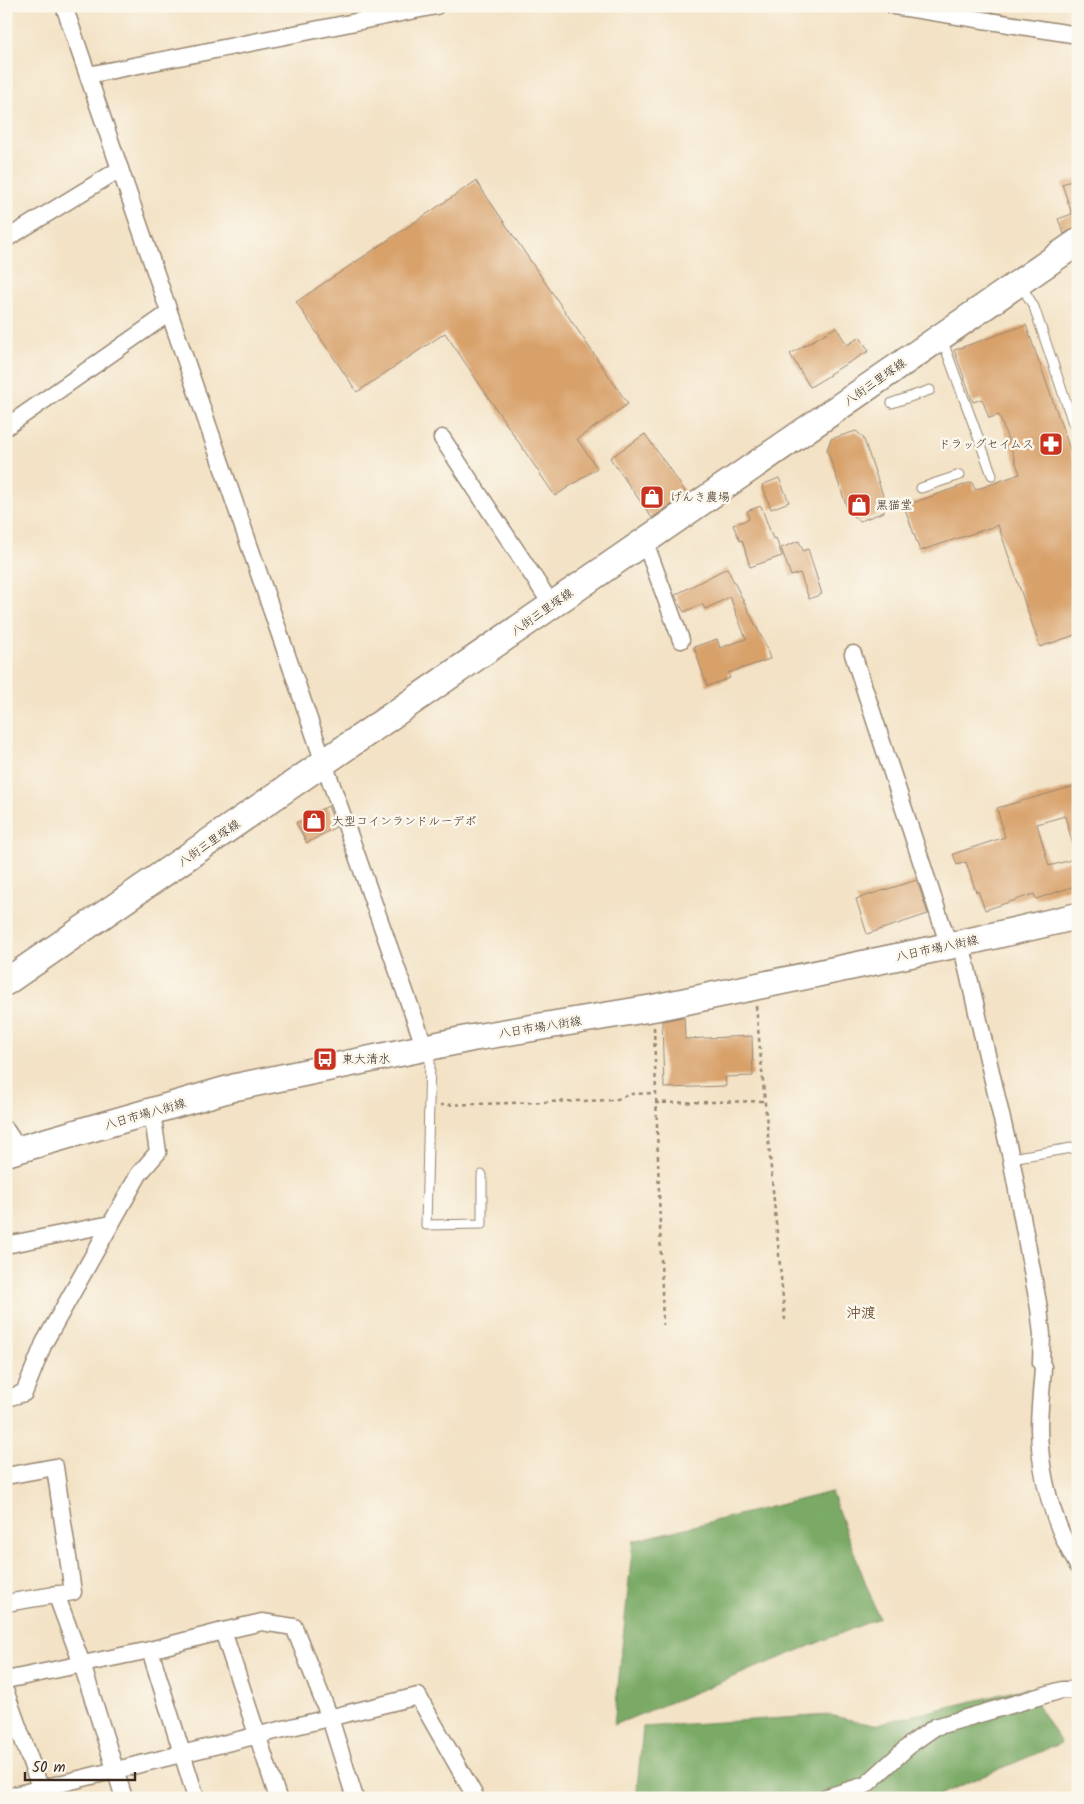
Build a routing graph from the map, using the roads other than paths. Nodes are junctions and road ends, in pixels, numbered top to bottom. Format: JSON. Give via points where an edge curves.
{"nodes":[{"id":1,"x":64,"y":6,"type":"edge"},
{"id":2,"x":436,"y":6,"type":"edge"},
{"id":3,"x":894,"y":6,"type":"edge"},
{"id":4,"x":972,"y":12,"type":"edge"},
{"id":5,"x":1078,"y":35,"type":"edge"},
{"id":6,"x":88,"y":75,"type":"junction"},
{"id":7,"x":120,"y":169,"type":"junction"},
{"id":8,"x":6,"y":239,"type":"edge"},
{"id":9,"x":1078,"y":242,"type":"edge"},
{"id":10,"x":1020,"y":282,"type":"junction"},
{"id":11,"x":169,"y":314,"type":"junction"},
{"id":12,"x":941,"y":336,"type":"junction"},
{"id":13,"x":930,"y":390,"type":"dead end"},
{"id":14,"x":892,"y":403,"type":"dead end"},
{"id":15,"x":6,"y":427,"type":"edge"},
{"id":16,"x":1078,"y":428,"type":"edge"},
{"id":17,"x":442,"y":438,"type":"dead end"},
{"id":18,"x":960,"y":475,"type":"dead end"},
{"id":19,"x":992,"y":475,"type":"dead end"},
{"id":20,"x":921,"y":488,"type":"dead end"},
{"id":21,"x":645,"y":542,"type":"junction"},
{"id":22,"x":552,"y":605,"type":"junction"},
{"id":23,"x":681,"y":640,"type":"dead end"},
{"id":24,"x":853,"y":654,"type":"dead end"},
{"id":25,"x":324,"y":763,"type":"junction"},
{"id":26,"x":1078,"y":916,"type":"edge"},
{"id":27,"x":955,"y":945,"type":"junction"},
{"id":28,"x":6,"y":982,"type":"edge"},
{"id":29,"x":425,"y":1048,"type":"junction"},
{"id":30,"x":152,"y":1112,"type":"junction"},
{"id":31,"x":11,"y":1145,"type":"edge"},
{"id":32,"x":1078,"y":1146,"type":"edge"},
{"id":33,"x":1011,"y":1158,"type":"junction"},
{"id":34,"x":482,"y":1175,"type":"dead end"},
{"id":35,"x":111,"y":1224,"type":"junction"},
{"id":36,"x":6,"y":1246,"type":"edge"},
{"id":37,"x":6,"y":1397,"type":"edge"},
{"id":38,"x":6,"y":1476,"type":"edge"},
{"id":39,"x":1078,"y":1566,"type":"edge"},
{"id":40,"x":56,"y":1594,"type":"junction"},
{"id":41,"x":6,"y":1603,"type":"edge"},
{"id":42,"x":223,"y":1631,"type":"junction"},
{"id":43,"x":150,"y":1650,"type":"junction"},
{"id":44,"x":82,"y":1664,"type":"junction"},
{"id":45,"x":6,"y":1680,"type":"edge"},
{"id":46,"x":1078,"y":1690,"type":"edge"},
{"id":47,"x":6,"y":1693,"type":"edge"},
{"id":48,"x":330,"y":1718,"type":"junction"},
{"id":49,"x":257,"y":1735,"type":"junction"},
{"id":50,"x":182,"y":1754,"type":"junction"},
{"id":51,"x":116,"y":1770,"type":"junction"},
{"id":52,"x":42,"y":1793,"type":"edge"},
{"id":53,"x":6,"y":1797,"type":"edge"},
{"id":54,"x":124,"y":1798,"type":"edge"},
{"id":55,"x":196,"y":1798,"type":"edge"},
{"id":56,"x":278,"y":1798,"type":"edge"},
{"id":57,"x":355,"y":1798,"type":"edge"},
{"id":58,"x":476,"y":1798,"type":"edge"},
{"id":59,"x":824,"y":1798,"type":"edge"}],
"edges":[{"from":1,"to":6,"type":"street"},
{"from":2,"to":6,"type":"street"},
{"from":3,"to":4,"type":"street"},
{"from":4,"to":5,"type":"street"},
{"from":6,"to":7,"type":"street"},
{"from":7,"to":8,"type":"street"},
{"from":7,"to":11,"type":"street"},
{"from":9,"to":10,"type":"main road","name":"八街三里塚線"},
{"from":10,"to":12,"type":"main road","name":"八街三里塚線"},
{"from":10,"to":16,"type":"lane","via":[[1034,307],[1073,423]]},
{"from":11,"to":15,"type":"street"},
{"from":11,"to":25,"type":"street"},
{"from":12,"to":19,"type":"lane"},
{"from":12,"to":21,"type":"main road","name":"八街三里塚線","via":[[919,357]]},
{"from":13,"to":14,"type":"lane"},
{"from":17,"to":22,"type":"street"},
{"from":18,"to":20,"type":"lane"},
{"from":21,"to":22,"type":"main road","name":"八街三里塚線"},
{"from":21,"to":23,"type":"street"},
{"from":22,"to":25,"type":"main road","name":"八街三里塚線"},
{"from":24,"to":27,"type":"street"},
{"from":25,"to":28,"type":"main road","name":"八街三里塚線"},
{"from":25,"to":29,"type":"street"},
{"from":26,"to":27,"type":"main road","name":"八日市場八街線"},
{"from":27,"to":29,"type":"main road","name":"八日市場八街線","via":[[654,1008]]},
{"from":27,"to":33,"type":"street"},
{"from":29,"to":30,"type":"main road","name":"八日市場八街線","via":[[236,1086]]},
{"from":29,"to":34,"type":"lane","via":[[430,1060],[426,1225],[482,1224]]},
{"from":30,"to":31,"type":"main road","name":"八日市場八街線"},
{"from":30,"to":35,"type":"street","via":[[158,1152],[139,1174]]},
{"from":32,"to":33,"type":"lane"},
{"from":33,"to":39,"type":"street","via":[[1042,1335],[1041,1451],[1050,1500],[1066,1545]]},
{"from":35,"to":36,"type":"street"},
{"from":35,"to":37,"type":"street","via":[[44,1343],[24,1393]]},
{"from":38,"to":40,"type":"street","via":[[55,1467],[73,1592]]},
{"from":40,"to":41,"type":"street"},
{"from":40,"to":44,"type":"street"},
{"from":42,"to":43,"type":"street"},
{"from":42,"to":48,"type":"street","via":[[262,1622],[294,1627]]},
{"from":42,"to":49,"type":"street"},
{"from":43,"to":44,"type":"street"},
{"from":43,"to":50,"type":"street"},
{"from":44,"to":45,"type":"street"},
{"from":44,"to":51,"type":"street"},
{"from":46,"to":59,"type":"street","via":[[1062,1690],[935,1727],[866,1785]]},
{"from":47,"to":52,"type":"street"},
{"from":48,"to":49,"type":"street"},
{"from":48,"to":57,"type":"street"},
{"from":48,"to":58,"type":"street","via":[[418,1696]]},
{"from":49,"to":50,"type":"street"},
{"from":49,"to":56,"type":"street"},
{"from":50,"to":51,"type":"street"},
{"from":50,"to":55,"type":"street"},
{"from":51,"to":52,"type":"street"},
{"from":51,"to":54,"type":"street"},
{"from":52,"to":53,"type":"street"}]}
